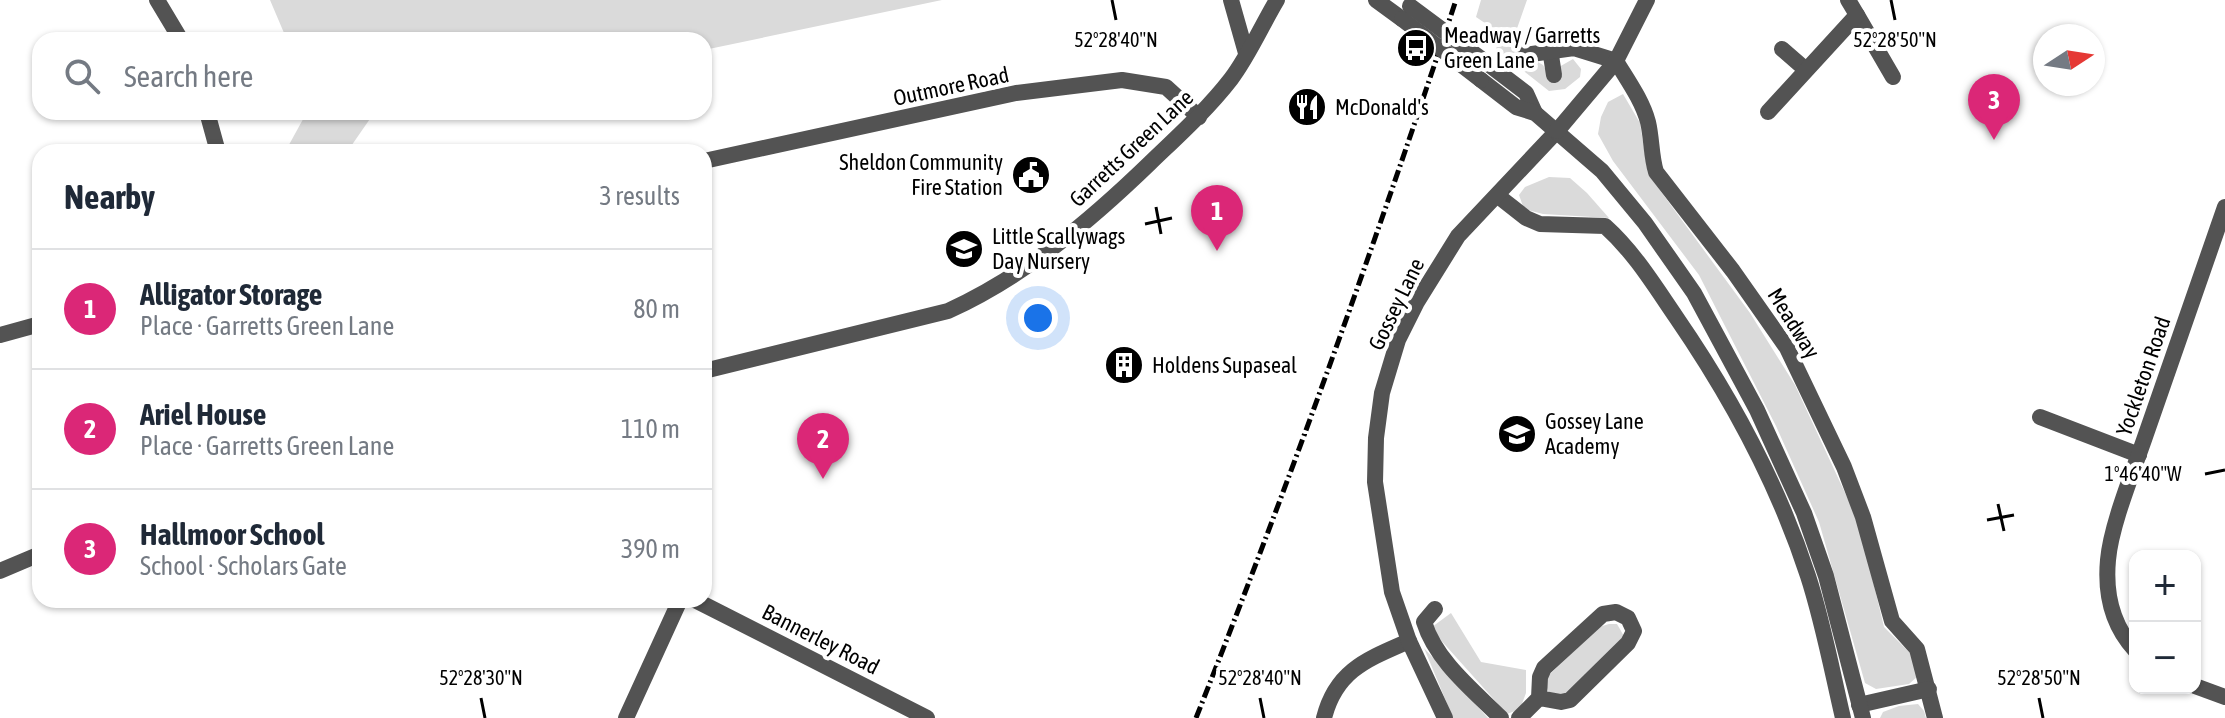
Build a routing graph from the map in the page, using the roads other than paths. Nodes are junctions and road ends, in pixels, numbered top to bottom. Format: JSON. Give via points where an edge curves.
{"nodes":[{"id":1,"x":157,"y":0,"type":"edge"},
{"id":2,"x":1231,"y":0,"type":"edge"},
{"id":3,"x":1277,"y":0,"type":"edge"},
{"id":4,"x":1376,"y":0,"type":"edge"},
{"id":5,"x":1647,"y":0,"type":"edge"},
{"id":6,"x":1848,"y":0,"type":"edge"},
{"id":7,"x":1405,"y":8,"type":"edge"},
{"id":8,"x":1857,"y":15,"type":"junction"},
{"id":9,"x":176,"y":32,"type":"edge"},
{"id":10,"x":1550,"y":49,"type":"junction"},
{"id":11,"x":1782,"y":49,"type":"dead end"},
{"id":12,"x":1246,"y":53,"type":"junction"},
{"id":13,"x":1524,"y":55,"type":"dead end"},
{"id":14,"x":1616,"y":61,"type":"junction"},
{"id":15,"x":1805,"y":69,"type":"junction"},
{"id":16,"x":1554,"y":75,"type":"dead end"},
{"id":17,"x":1893,"y":77,"type":"dead end"},
{"id":18,"x":1768,"y":112,"type":"dead end"},
{"id":19,"x":1535,"y":113,"type":"junction"},
{"id":20,"x":1199,"y":117,"type":"junction"},
{"id":21,"x":209,"y":120,"type":"edge"},
{"id":22,"x":1557,"y":131,"type":"junction"},
{"id":23,"x":216,"y":144,"type":"edge"},
{"id":24,"x":712,"y":159,"type":"edge"},
{"id":25,"x":1498,"y":196,"type":"junction"},
{"id":26,"x":2225,"y":207,"type":"edge"},
{"id":27,"x":32,"y":326,"type":"edge"},
{"id":28,"x":0,"y":335,"type":"edge"},
{"id":29,"x":712,"y":369,"type":"edge"},
{"id":30,"x":2040,"y":417,"type":"dead end"},
{"id":31,"x":2139,"y":455,"type":"junction"},
{"id":32,"x":32,"y":557,"type":"edge"},
{"id":33,"x":0,"y":571,"type":"edge"},
{"id":34,"x":676,"y":608,"type":"edge"},
{"id":35,"x":711,"y":608,"type":"edge"},
{"id":36,"x":1435,"y":609,"type":"dead end"},
{"id":37,"x":1409,"y":641,"type":"junction"},
{"id":38,"x":2129,"y":643,"type":"edge"},
{"id":39,"x":2201,"y":688,"type":"edge"},
{"id":40,"x":1929,"y":689,"type":"junction"},
{"id":41,"x":2225,"y":697,"type":"edge"},
{"id":42,"x":1539,"y":698,"type":"junction"},
{"id":43,"x":1861,"y":712,"type":"edge"},
{"id":44,"x":626,"y":718,"type":"edge"},
{"id":45,"x":927,"y":718,"type":"edge"},
{"id":46,"x":1324,"y":718,"type":"edge"},
{"id":47,"x":1445,"y":718,"type":"edge"},
{"id":48,"x":1501,"y":718,"type":"edge"},
{"id":49,"x":1519,"y":718,"type":"edge"},
{"id":50,"x":1843,"y":718,"type":"edge"},
{"id":51,"x":1935,"y":718,"type":"edge"}],
"edges":[{"from":1,"to":9,"type":"street"},
{"from":2,"to":12,"type":"street"},
{"from":3,"to":12,"type":"street","name":"Garretts Green Lane"},
{"from":4,"to":7,"type":"street"},
{"from":5,"to":14,"type":"street","name":"Gossey Lane"},
{"from":6,"to":8,"type":"street"},
{"from":7,"to":19,"type":"street","bridge":true,"via":[[1481,80],[1516,107]]},
{"from":7,"to":19,"type":"street","bridge":true,"via":[[1526,93]]},
{"from":8,"to":15,"type":"street"},
{"from":8,"to":17,"type":"street"},
{"from":10,"to":13,"type":"street"},
{"from":10,"to":14,"type":"street","via":[[1574,48]]},
{"from":10,"to":16,"type":"street"},
{"from":11,"to":15,"type":"street"},
{"from":12,"to":20,"type":"street","name":"Garretts Green Lane"},
{"from":14,"to":22,"type":"street","name":"Gossey Lane"},
{"from":14,"to":40,"type":"street","name":"Meadway","via":[[1643,106],[1656,172],[1787,348],[1824,420],[1863,517],[1892,621],[1917,649]]},
{"from":15,"to":18,"type":"street"},
{"from":19,"to":22,"type":"street"},
{"from":20,"to":24,"type":"street","name":"Outmore Road","via":[[1166,87],[1122,80],[1016,93]]},
{"from":20,"to":29,"type":"street","name":"Garretts Green Lane","via":[[1063,241],[982,296],[948,311]]},
{"from":21,"to":23,"type":"street"},
{"from":22,"to":25,"type":"street","name":"Gossey Lane"},
{"from":22,"to":43,"type":"street","via":[[1602,171],[1645,223],[1694,293],[1757,410],[1826,576]]},
{"from":25,"to":37,"type":"street","name":"Gossey Lane","via":[[1458,236],[1428,283],[1398,340],[1382,393],[1375,482],[1392,592]]},
{"from":25,"to":50,"type":"street","via":[[1540,224],[1605,226],[1644,269],[1690,337],[1781,501],[1809,578]]},
{"from":26,"to":31,"type":"street","name":"Yockleton Road"},
{"from":27,"to":28,"type":"street"},
{"from":30,"to":31,"type":"street"},
{"from":31,"to":38,"type":"street","name":"Yockleton Road","via":[[2108,558],[2108,597]]},
{"from":32,"to":33,"type":"street"},
{"from":34,"to":44,"type":"street"},
{"from":35,"to":45,"type":"street","name":"Bannerley Road"},
{"from":36,"to":48,"type":"street","via":[[1424,622],[1429,637]]},
{"from":37,"to":46,"type":"street","via":[[1348,672]]},
{"from":37,"to":47,"type":"street","name":"Gossey Lane"},
{"from":39,"to":41,"type":"street"},
{"from":40,"to":43,"type":"street"},
{"from":40,"to":51,"type":"street","name":"Meadway"},
{"from":42,"to":42,"type":"street","via":[[1544,668],[1603,614],[1616,612],[1628,618],[1634,631],[1628,643],[1570,700]]},
{"from":42,"to":49,"type":"street"}]}
